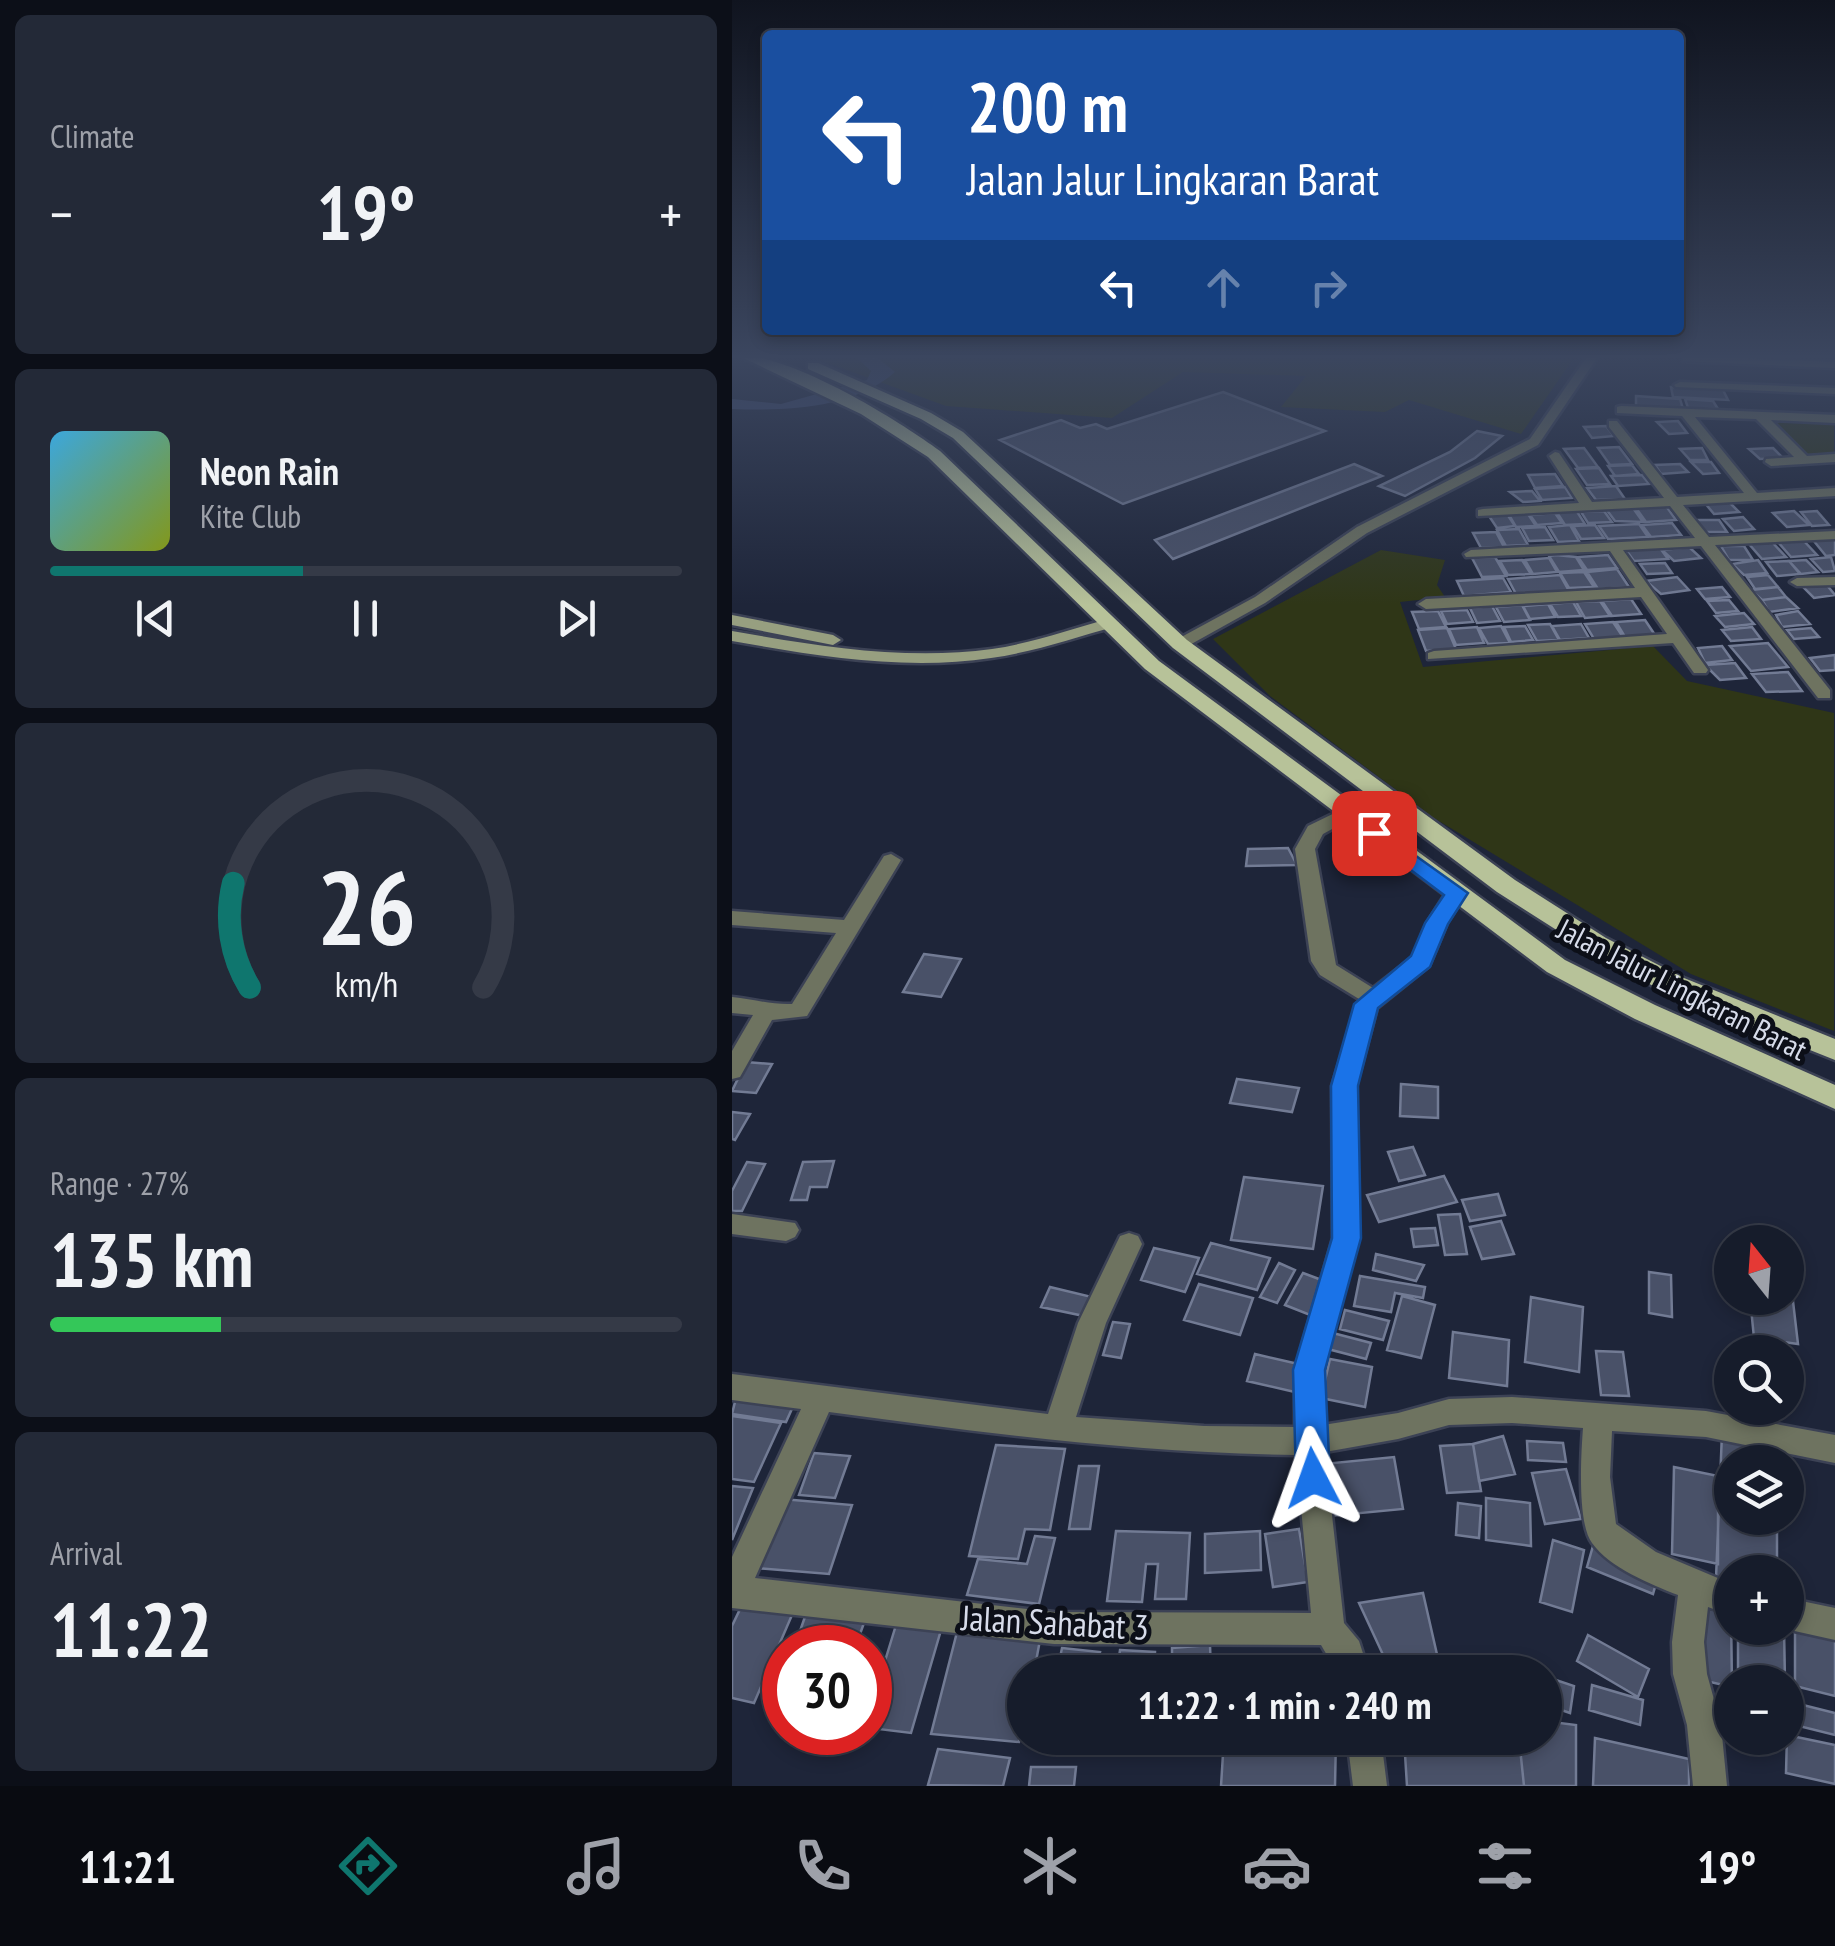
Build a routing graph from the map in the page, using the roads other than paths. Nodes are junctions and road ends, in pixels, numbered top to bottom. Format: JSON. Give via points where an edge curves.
{"nodes":[{"id":1,"x":914,"y":438,"type":"edge"},
{"id":2,"x":963,"y":438,"type":"edge"},
{"id":3,"x":1537,"y":438,"type":"edge"},
{"id":4,"x":1631,"y":438,"type":"edge"},
{"id":5,"x":1706,"y":438,"type":"edge"},
{"id":6,"x":1782,"y":438,"type":"edge"},
{"id":7,"x":1555,"y":456,"type":"dead end"},
{"id":8,"x":1834,"y":458,"type":"edge"},
{"id":9,"x":1804,"y":460,"type":"junction"},
{"id":10,"x":1772,"y":462,"type":"dead end"},
{"id":11,"x":1834,"y":492,"type":"edge"},
{"id":12,"x":1754,"y":497,"type":"junction"},
{"id":13,"x":1674,"y":502,"type":"junction"},
{"id":14,"x":1588,"y":506,"type":"junction"},
{"id":15,"x":1483,"y":513,"type":"dead end"},
{"id":16,"x":1058,"y":527,"type":"junction"},
{"id":17,"x":1834,"y":534,"type":"edge"},
{"id":18,"x":1020,"y":537,"type":"junction"},
{"id":19,"x":1704,"y":542,"type":"junction"},
{"id":20,"x":1614,"y":547,"type":"junction"},
{"id":21,"x":1471,"y":554,"type":"dead end"},
{"id":22,"x":1834,"y":581,"type":"edge"},
{"id":23,"x":1796,"y":582,"type":"dead end"},
{"id":24,"x":1643,"y":592,"type":"junction"},
{"id":25,"x":1426,"y":604,"type":"dead end"},
{"id":26,"x":1107,"y":619,"type":"junction"},
{"id":27,"x":732,"y":620,"type":"edge"},
{"id":28,"x":732,"y":636,"type":"edge"},
{"id":29,"x":1676,"y":638,"type":"junction"},
{"id":30,"x":1180,"y":644,"type":"junction"},
{"id":31,"x":1434,"y":656,"type":"dead end"},
{"id":32,"x":1700,"y":670,"type":"dead end"},
{"id":33,"x":1824,"y":694,"type":"dead end"},
{"id":34,"x":1347,"y":813,"type":"junction"},
{"id":35,"x":891,"y":860,"type":"dead end"},
{"id":36,"x":1456,"y":893,"type":"junction"},
{"id":37,"x":732,"y":918,"type":"edge"},
{"id":38,"x":850,"y":927,"type":"junction"},
{"id":39,"x":1372,"y":997,"type":"junction"},
{"id":40,"x":732,"y":1005,"type":"edge"},
{"id":41,"x":765,"y":1013,"type":"junction"},
{"id":42,"x":1834,"y":1050,"type":"edge"},
{"id":43,"x":732,"y":1072,"type":"edge"},
{"id":44,"x":1834,"y":1098,"type":"edge"},
{"id":45,"x":732,"y":1224,"type":"edge"},
{"id":46,"x":786,"y":1230,"type":"dead end"},
{"id":47,"x":1128,"y":1244,"type":"dead end"},
{"id":48,"x":732,"y":1388,"type":"edge"},
{"id":49,"x":820,"y":1400,"type":"junction"},
{"id":50,"x":1598,"y":1414,"type":"junction"},
{"id":51,"x":1058,"y":1429,"type":"junction"},
{"id":52,"x":1309,"y":1441,"type":"junction"},
{"id":53,"x":1834,"y":1449,"type":"edge"},
{"id":54,"x":1695,"y":1587,"type":"junction"},
{"id":55,"x":732,"y":1591,"type":"edge"},
{"id":56,"x":1714,"y":1594,"type":"edge"},
{"id":57,"x":1804,"y":1618,"type":"edge"},
{"id":58,"x":1834,"y":1624,"type":"edge"},
{"id":59,"x":1329,"y":1629,"type":"junction"},
{"id":60,"x":1349,"y":1655,"type":"edge"},
{"id":61,"x":1366,"y":1755,"type":"edge"},
{"id":62,"x":1370,"y":1786,"type":"edge"},
{"id":63,"x":1710,"y":1786,"type":"edge"}],
"edges":[{"from":1,"to":18,"type":"main road","name":"Jalan Jalur Lingkaran Barat"},
{"from":2,"to":16,"type":"main road","name":"Jalan Jalur Lingkaran Barat"},
{"from":3,"to":30,"type":"street","via":[[1362,530],[1260,600]]},
{"from":4,"to":13,"type":"street"},
{"from":5,"to":12,"type":"street"},
{"from":6,"to":9,"type":"street"},
{"from":7,"to":14,"type":"street"},
{"from":8,"to":9,"type":"street"},
{"from":9,"to":10,"type":"street"},
{"from":11,"to":12,"type":"street"},
{"from":12,"to":13,"type":"street"},
{"from":13,"to":14,"type":"street"},
{"from":13,"to":19,"type":"street"},
{"from":14,"to":15,"type":"street"},
{"from":16,"to":18,"type":"main road"},
{"from":16,"to":30,"type":"main road","name":"Jalan Jalur Lingkaran Barat"},
{"from":17,"to":19,"type":"street"},
{"from":18,"to":26,"type":"main road","name":"Jalan Jalur Lingkaran Barat"},
{"from":19,"to":20,"type":"street"},
{"from":19,"to":33,"type":"street"},
{"from":20,"to":21,"type":"street"},
{"from":20,"to":24,"type":"street"},
{"from":22,"to":23,"type":"street"},
{"from":24,"to":25,"type":"street"},
{"from":24,"to":29,"type":"street"},
{"from":26,"to":27,"type":"main road","via":[[952,645],[822,639]]},
{"from":26,"to":28,"type":"main road","via":[[1018,649],[969,656],[808,650]]},
{"from":26,"to":34,"type":"main road","name":"Jalan Jalur Lingkaran Barat","via":[[1152,665]]},
{"from":29,"to":31,"type":"street"},
{"from":29,"to":32,"type":"street"},
{"from":30,"to":42,"type":"main road","name":"Jalan Jalur Lingkaran Barat","via":[[1506,886],[1598,944],[1674,985]]},
{"from":34,"to":36,"type":"main road","name":"Jalan Jalur Lingkaran Barat"},
{"from":34,"to":39,"type":"street","via":[[1314,830],[1305,849],[1322,961]]},
{"from":35,"to":38,"type":"street"},
{"from":36,"to":39,"type":"street","via":[[1422,961]]},
{"from":36,"to":44,"type":"main road","name":"Jalan Jalur Lingkaran Barat","via":[[1556,966]]},
{"from":37,"to":38,"type":"street"},
{"from":38,"to":41,"type":"street","via":[[799,1011]]},
{"from":39,"to":52,"type":"street","via":[[1344,1086],[1346,1238],[1312,1349]]},
{"from":40,"to":41,"type":"street"},
{"from":41,"to":43,"type":"street"},
{"from":45,"to":46,"type":"street"},
{"from":47,"to":51,"type":"street","via":[[1092,1323]]},
{"from":48,"to":49,"type":"street"},
{"from":49,"to":51,"type":"street"},
{"from":49,"to":55,"type":"street"},
{"from":50,"to":52,"type":"street","via":[[1462,1410]]},
{"from":50,"to":53,"type":"street","via":[[1729,1426]]},
{"from":50,"to":54,"type":"street","via":[[1595,1477],[1602,1532]]},
{"from":51,"to":52,"type":"street"},
{"from":52,"to":59,"type":"street"},
{"from":54,"to":56,"type":"street"},
{"from":54,"to":63,"type":"street","via":[[1690,1674]]},
{"from":55,"to":59,"type":"street","name":"Jalan Sahabat 3","via":[[1054,1628]]},
{"from":57,"to":58,"type":"street"},
{"from":59,"to":60,"type":"street"},
{"from":61,"to":62,"type":"street"}]}
